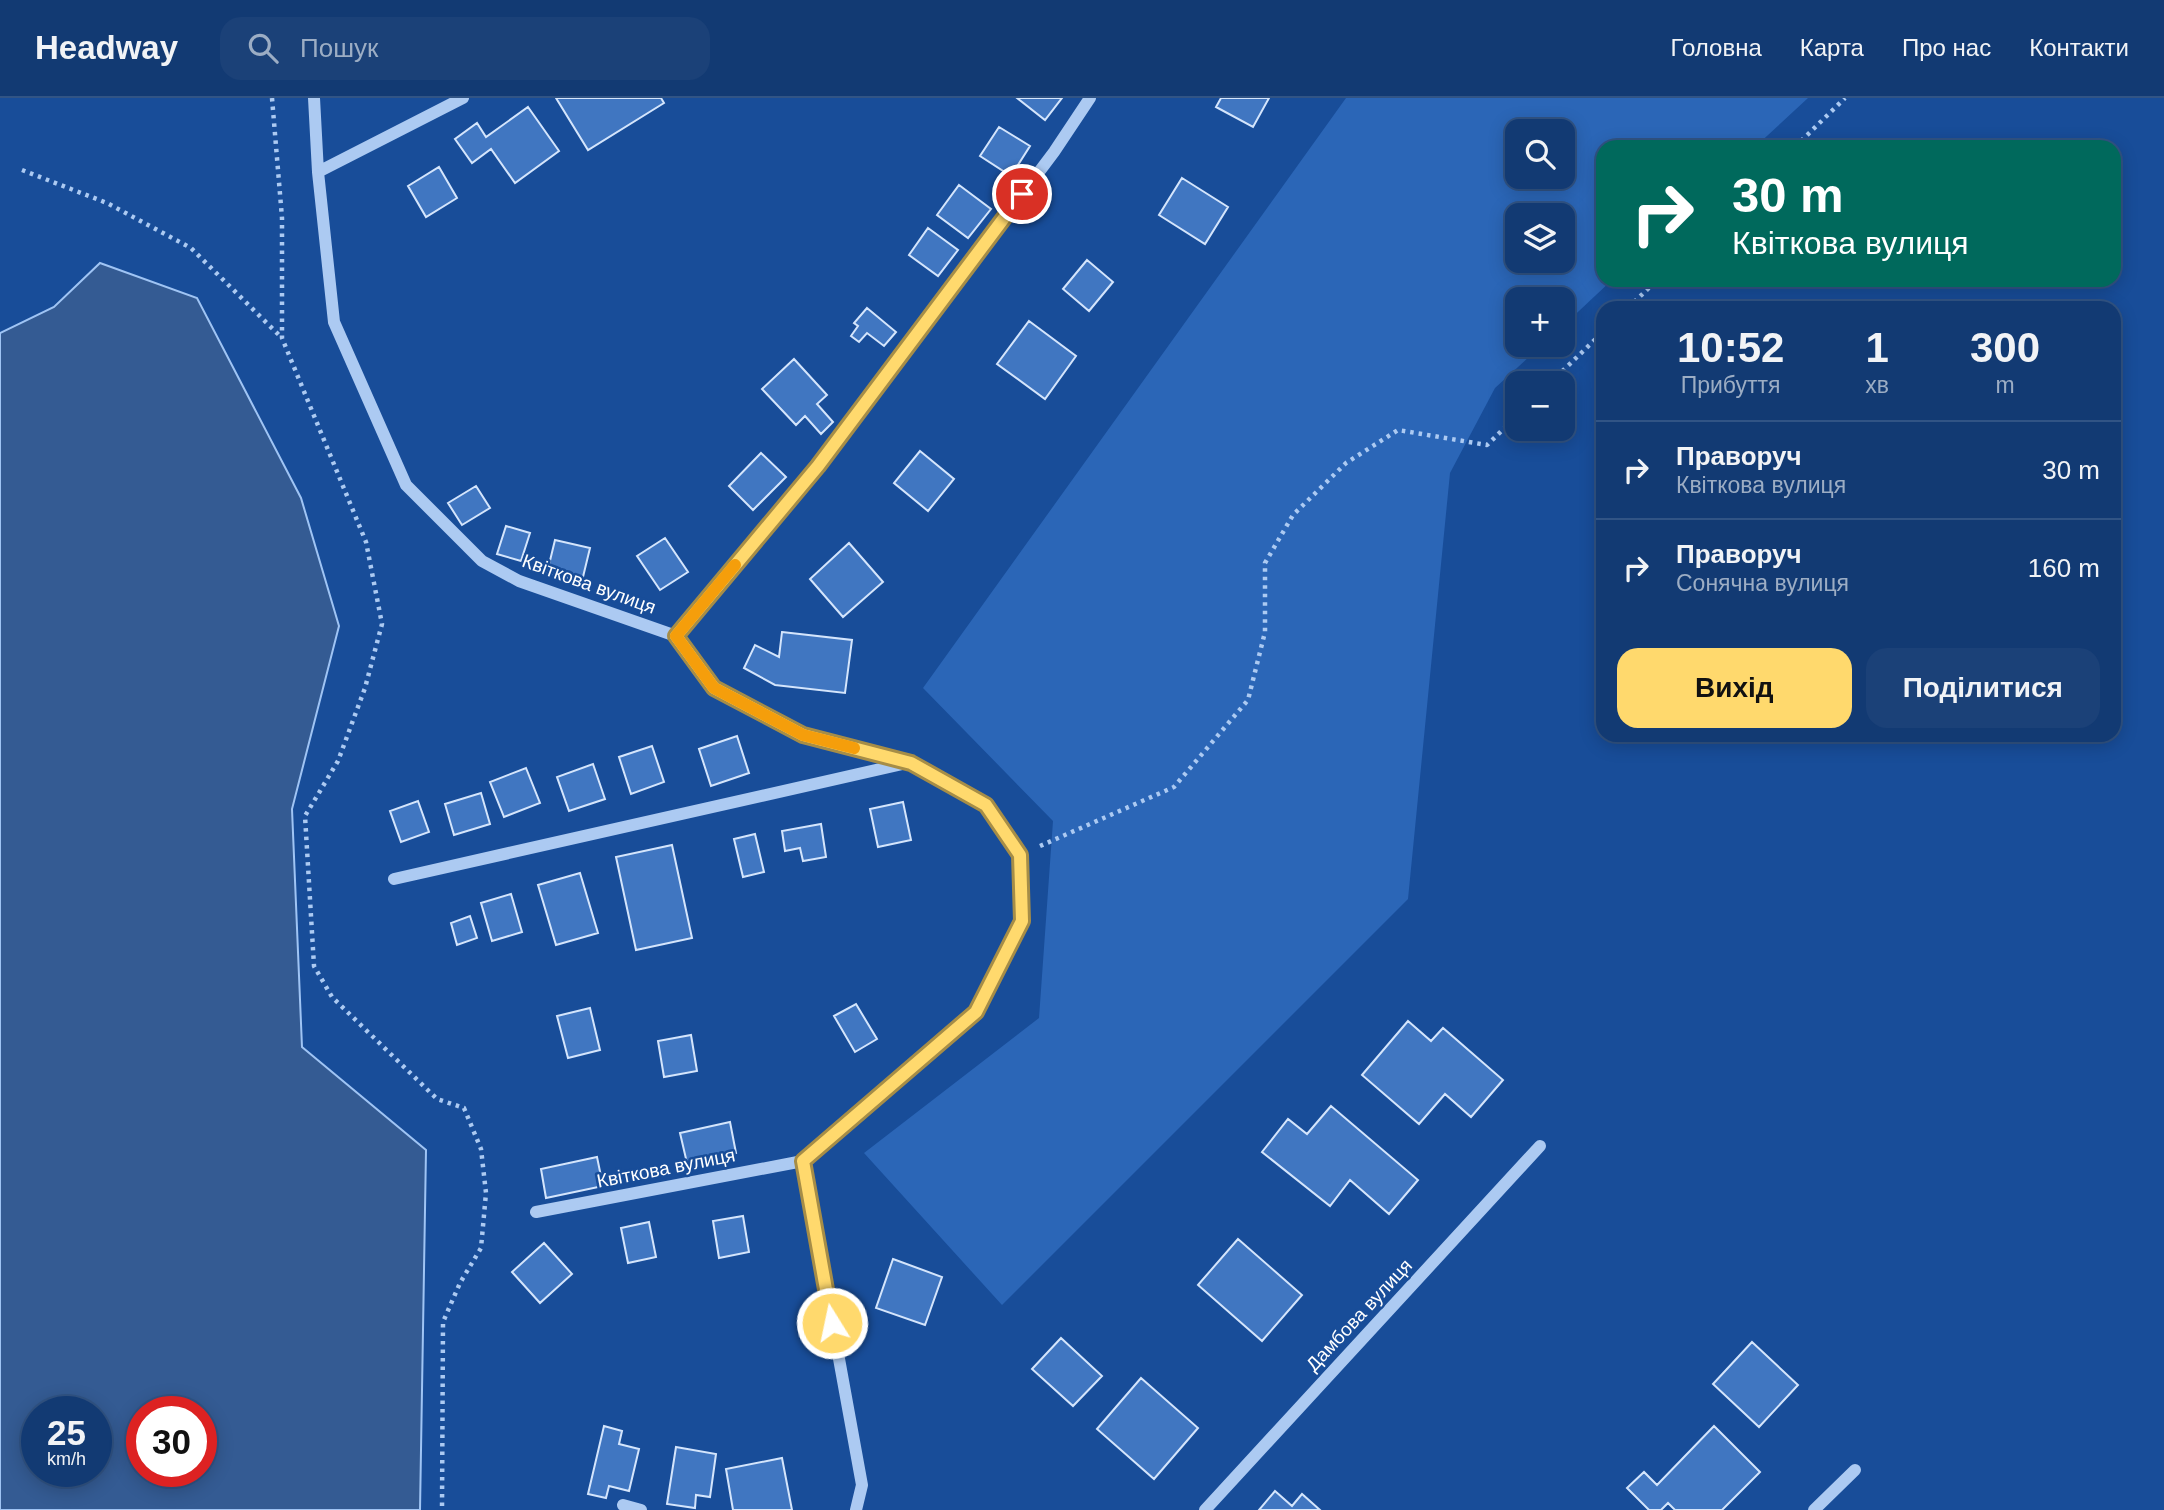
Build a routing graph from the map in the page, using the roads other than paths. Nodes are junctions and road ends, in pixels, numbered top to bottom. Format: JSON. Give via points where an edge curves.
{"nodes":[{"id":1,"x":314,"y":98,"type":"edge"},
{"id":2,"x":463,"y":98,"type":"edge"},
{"id":3,"x":1090,"y":98,"type":"edge"},
{"id":4,"x":318,"y":172,"type":"junction"},
{"id":5,"x":676,"y":636,"type":"junction"},
{"id":6,"x":911,"y":763,"type":"junction"},
{"id":7,"x":394,"y":879,"type":"dead end"},
{"id":8,"x":1540,"y":1146,"type":"dead end"},
{"id":9,"x":803,"y":1161,"type":"junction"},
{"id":10,"x":536,"y":1212,"type":"dead end"},
{"id":11,"x":1855,"y":1470,"type":"dead end"},
{"id":12,"x":622,"y":1505,"type":"dead end"},
{"id":13,"x":640,"y":1510,"type":"edge"},
{"id":14,"x":856,"y":1510,"type":"edge"},
{"id":15,"x":1205,"y":1510,"type":"edge"},
{"id":16,"x":1814,"y":1510,"type":"edge"}],
"edges":[{"from":1,"to":4,"type":"street","name":"Квіткова вулиця"},
{"from":2,"to":4,"type":"street"},
{"from":3,"to":5,"type":"street","via":[[818,466]]},
{"from":4,"to":5,"type":"street","name":"Квіткова вулиця","via":[[334,323],[406,485],[494,568]]},
{"from":5,"to":6,"type":"street","via":[[714,688],[803,735]]},
{"from":6,"to":7,"type":"street"},
{"from":6,"to":9,"type":"street","name":"Квіткова вулиця","via":[[986,805],[1020,855],[1022,921],[976,1012]]},
{"from":8,"to":15,"type":"street","name":"Дамбова вулиця"},
{"from":9,"to":10,"type":"street","name":"Квіткова вулиця"},
{"from":9,"to":14,"type":"street","via":[[862,1485]]},
{"from":11,"to":16,"type":"street"},
{"from":12,"to":13,"type":"street"}]}
